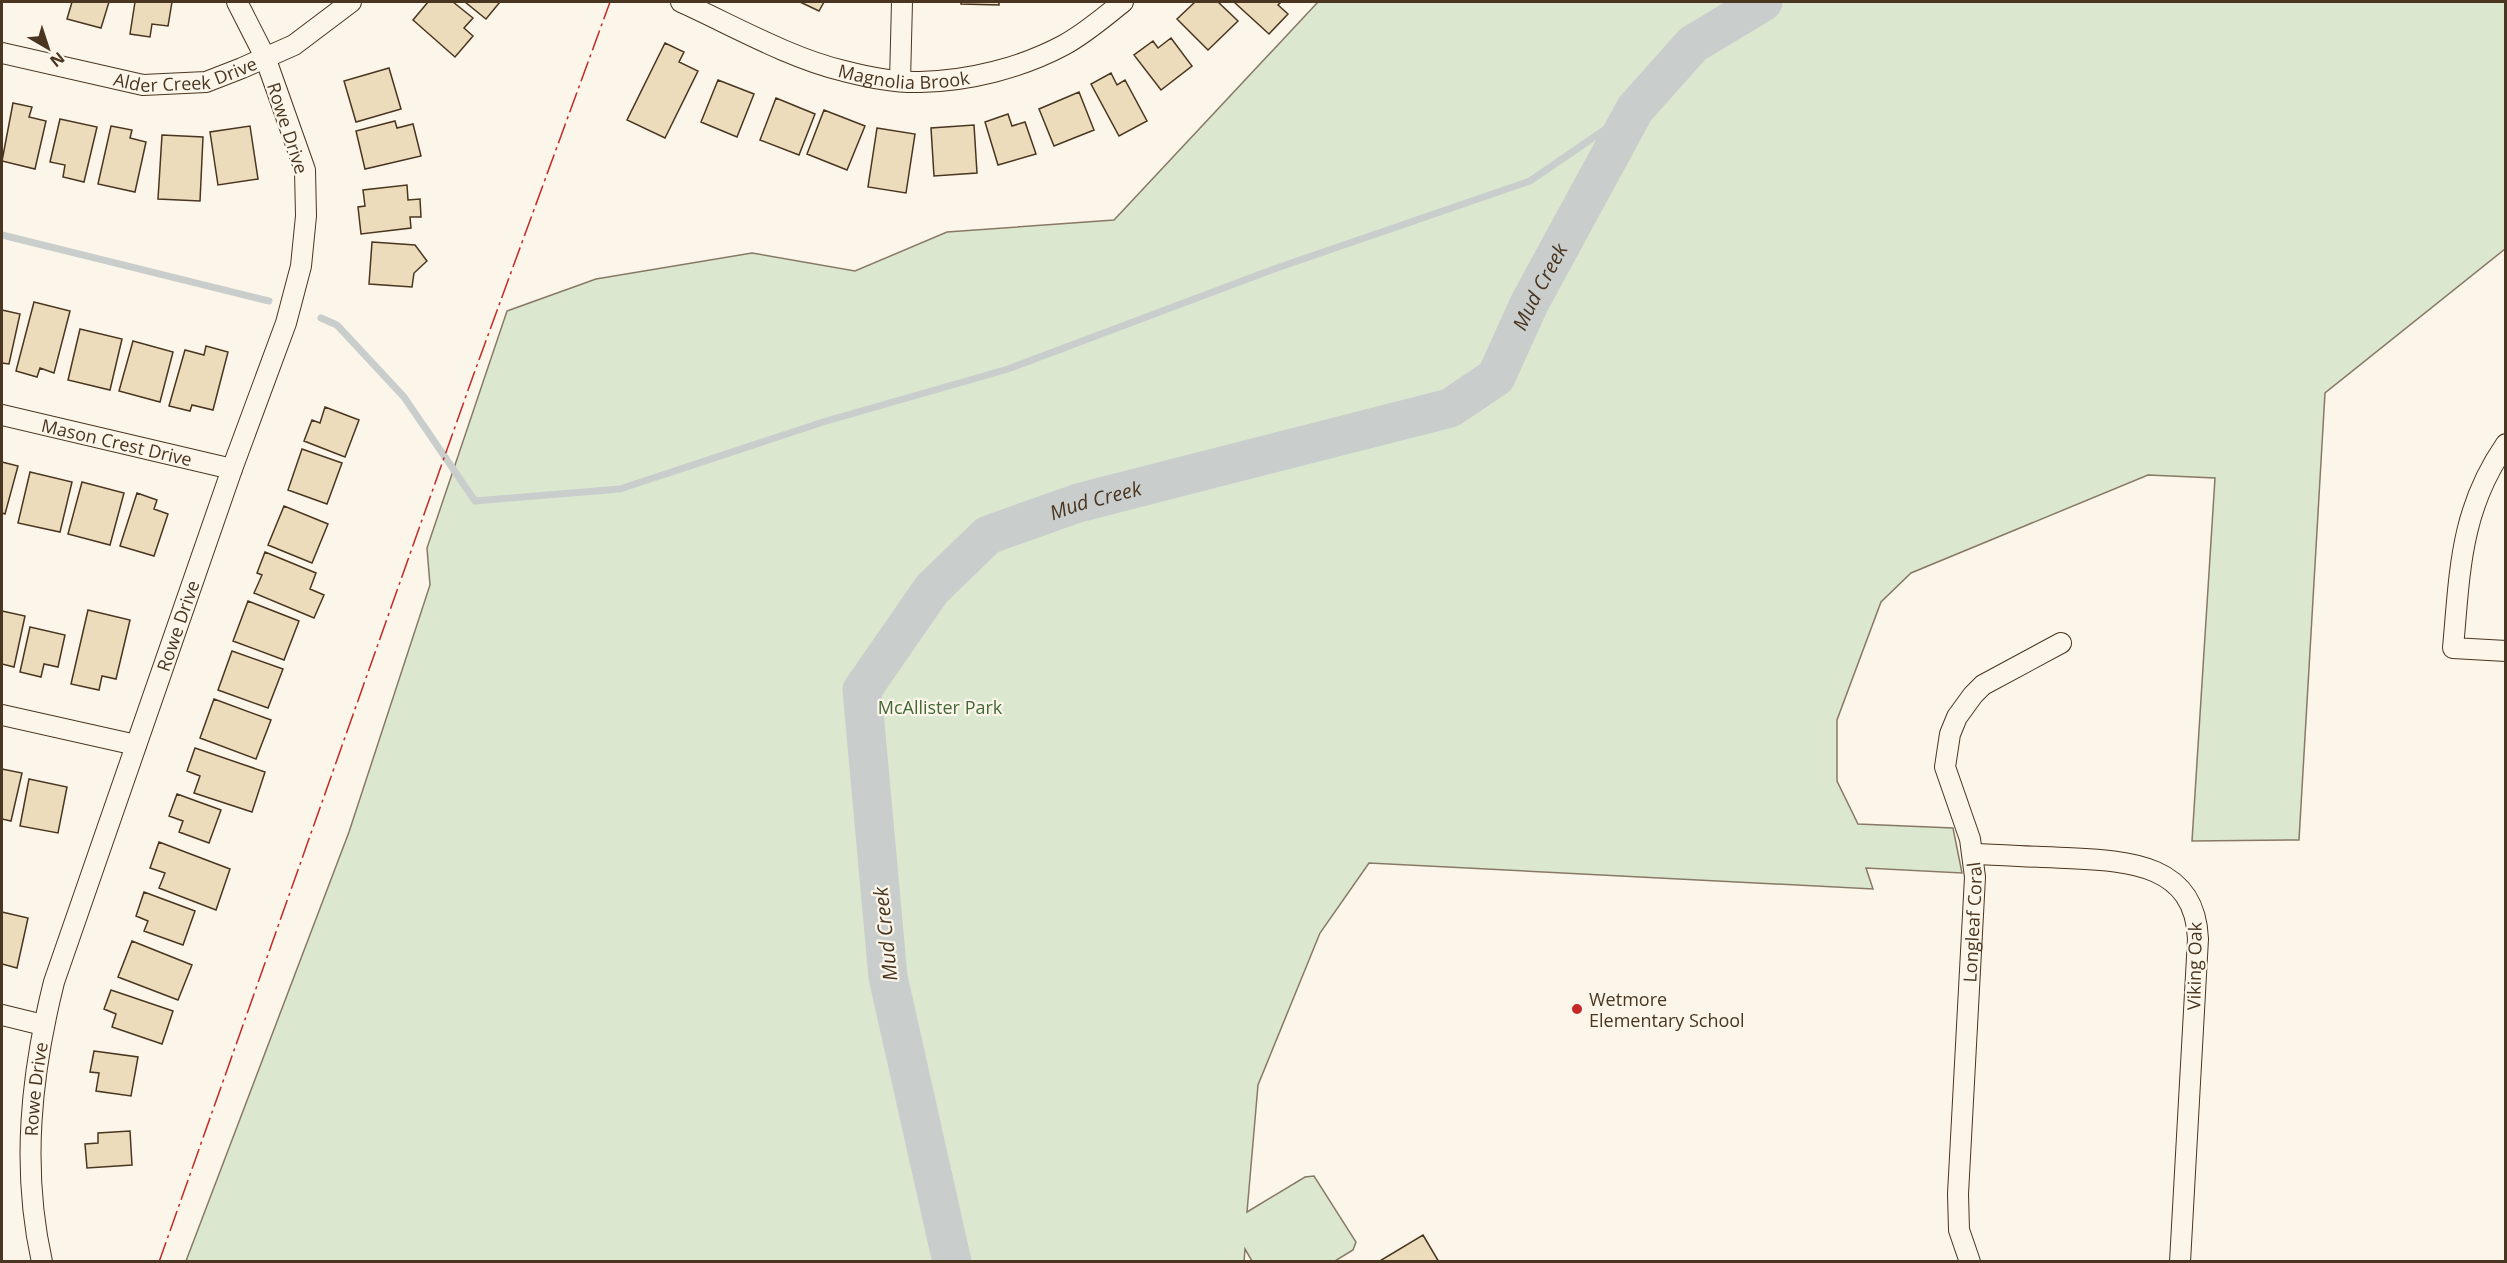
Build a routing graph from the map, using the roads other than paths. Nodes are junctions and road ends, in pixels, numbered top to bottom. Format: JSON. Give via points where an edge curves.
{"nodes":[{"id":1,"x":237,"y":2,"type":"edge"},
{"id":2,"x":351,"y":2,"type":"edge"},
{"id":3,"x":681,"y":2,"type":"edge"},
{"id":4,"x":902,"y":2,"type":"edge"},
{"id":5,"x":1123,"y":2,"type":"edge"},
{"id":6,"x":2,"y":53,"type":"edge"},
{"id":7,"x":265,"y":57,"type":"junction"},
{"id":8,"x":900,"y":81,"type":"junction"},
{"id":9,"x":2,"y":415,"type":"edge"},
{"id":10,"x":2505,"y":444,"type":"edge"},
{"id":11,"x":232,"y":469,"type":"junction"},
{"id":12,"x":2061,"y":643,"type":"dead end"},
{"id":13,"x":2505,"y":651,"type":"edge"},
{"id":14,"x":2,"y":715,"type":"edge"},
{"id":15,"x":136,"y":745,"type":"junction"},
{"id":16,"x":1974,"y":854,"type":"junction"},
{"id":17,"x":2,"y":1015,"type":"edge"},
{"id":18,"x":43,"y":1025,"type":"junction"},
{"id":19,"x":42,"y":1262,"type":"edge"},
{"id":20,"x":1970,"y":1262,"type":"edge"},
{"id":21,"x":2180,"y":1262,"type":"edge"}],
"edges":[{"from":1,"to":7,"type":"street","name":"Rowe Drive"},
{"from":2,"to":7,"type":"street","name":"Alder Creek Drive","via":[[294,45]]},
{"from":3,"to":8,"type":"street","name":"Magnolia Brook","via":[[812,61]]},
{"from":4,"to":8,"type":"street"},
{"from":5,"to":8,"type":"street","name":"Magnolia Brook","via":[[1064,45],[1011,68],[976,76]]},
{"from":6,"to":7,"type":"street","name":"Alder Creek Drive","via":[[142,85],[206,82]]},
{"from":7,"to":11,"type":"street","name":"Rowe Drive","via":[[305,170],[306,216],[301,266],[286,323]]},
{"from":9,"to":11,"type":"street","name":"Mason Crest Drive"},
{"from":10,"to":13,"type":"street","via":[[2483,480],[2467,527],[2453,648]]},
{"from":11,"to":15,"type":"street","name":"Rowe Drive"},
{"from":12,"to":16,"type":"street","name":"Longleaf Coral","via":[[1983,685],[1972,695],[1950,734],[1946,767]]},
{"from":14,"to":15,"type":"street"},
{"from":15,"to":18,"type":"street","name":"Rowe Drive","via":[[54,982]]},
{"from":16,"to":20,"type":"street","name":"Longleaf Coral","via":[[1958,1194],[1959,1230]]},
{"from":16,"to":21,"type":"street","name":"Viking Oak","via":[[2114,861],[2150,868],[2184,893],[2193,911],[2198,939]]},
{"from":17,"to":18,"type":"street"},
{"from":18,"to":19,"type":"street","name":"Rowe Drive","via":[[31,1105],[30,1177]]}]}
